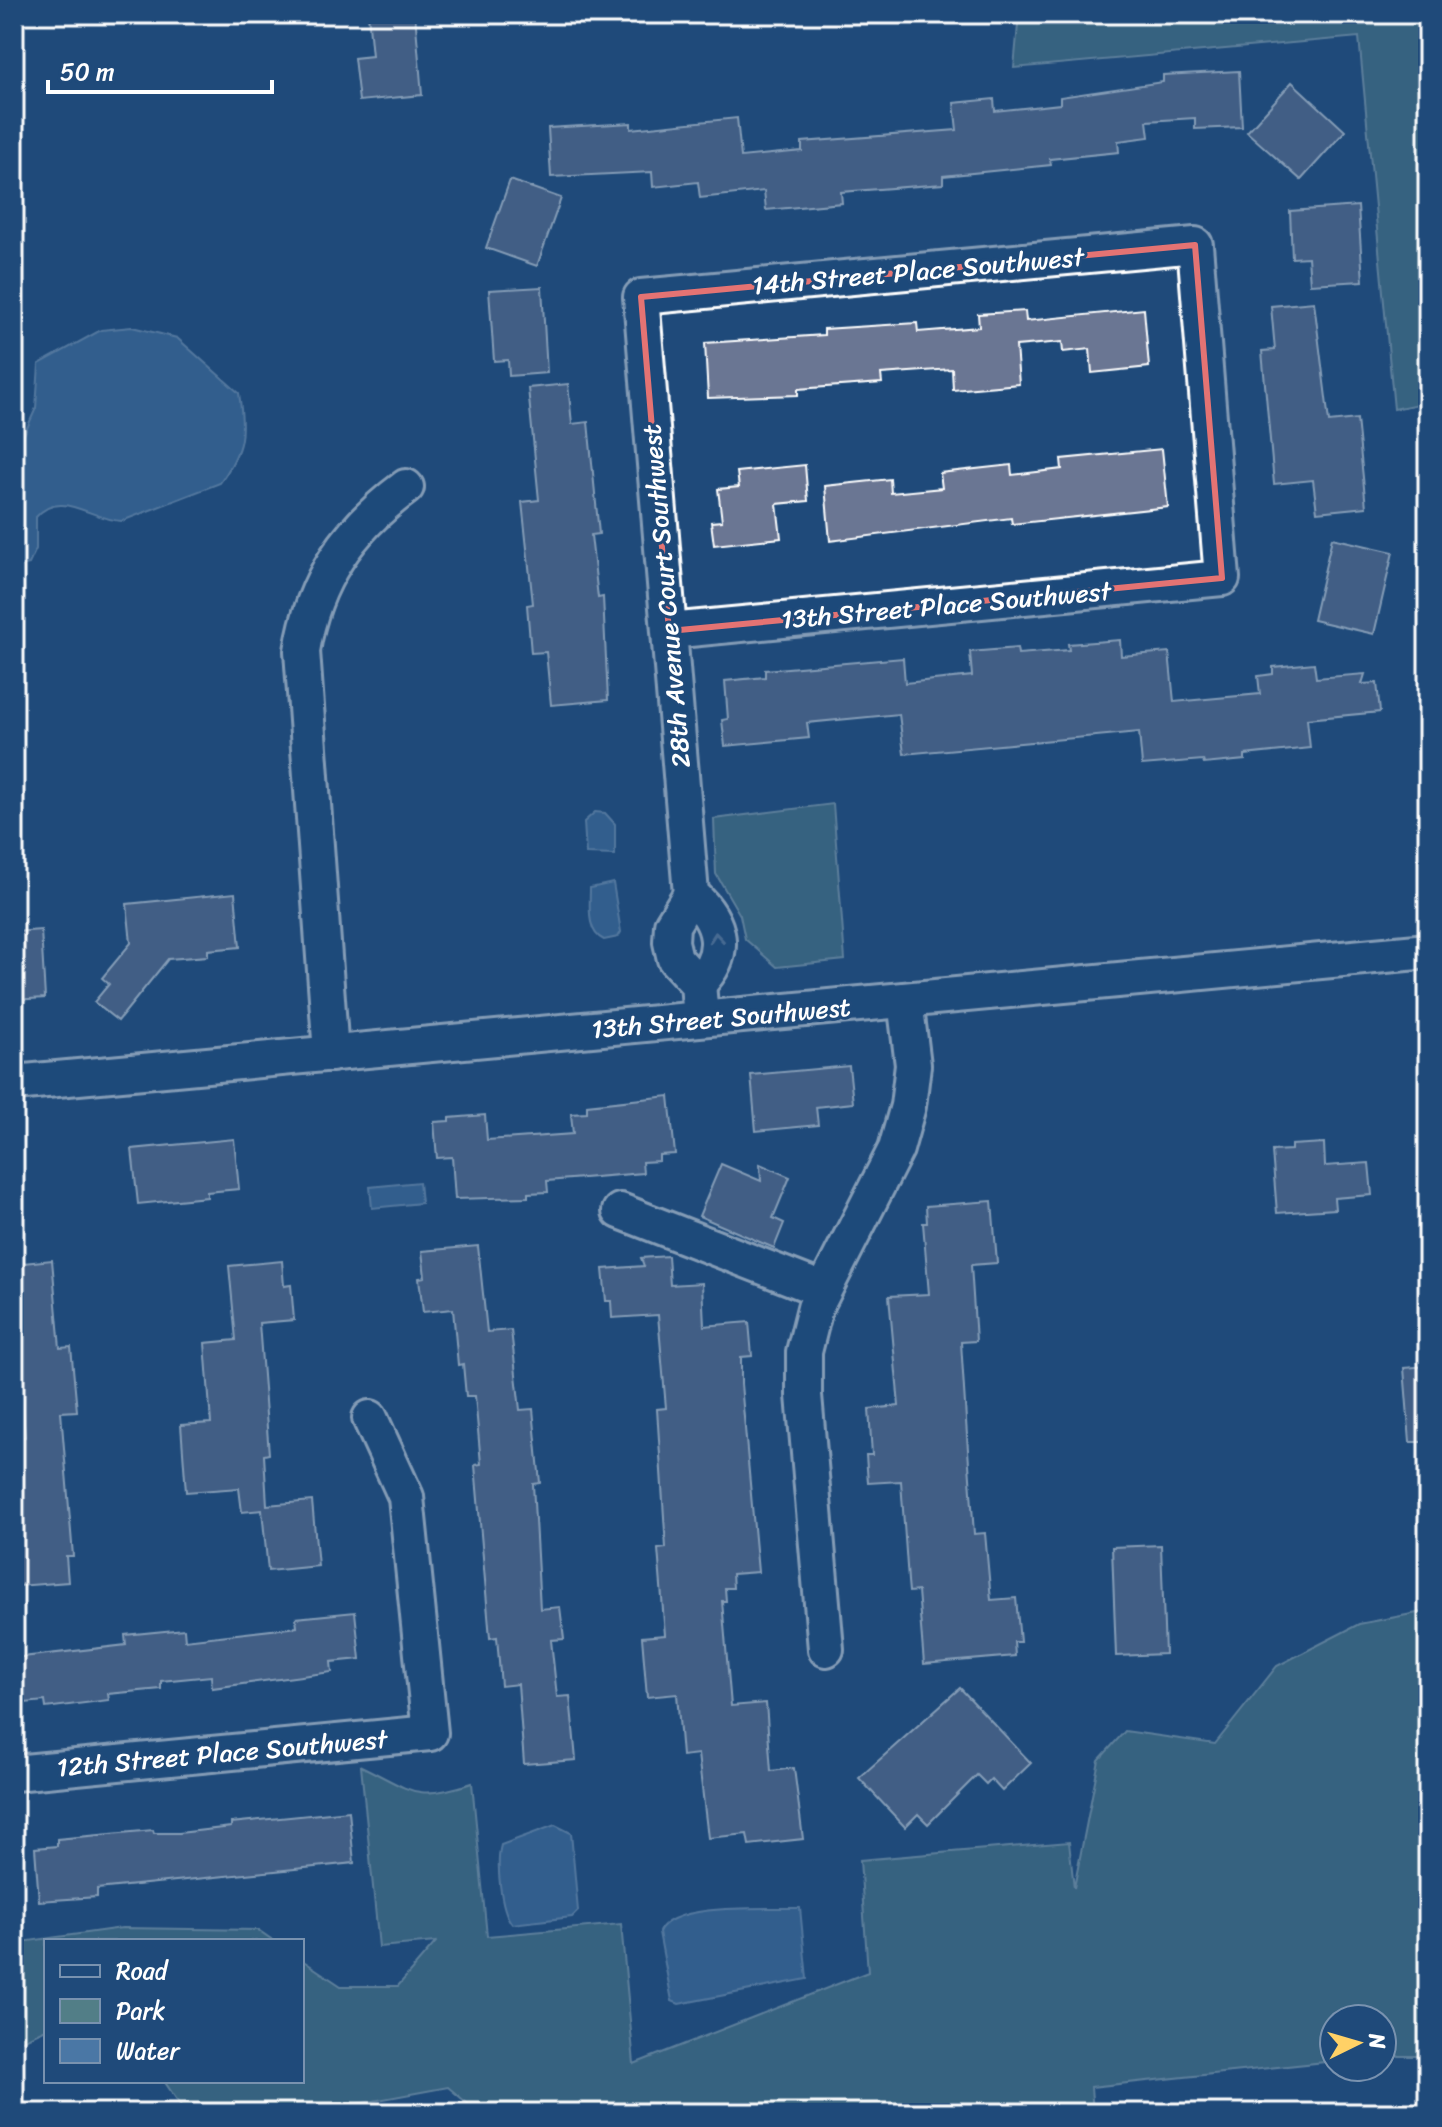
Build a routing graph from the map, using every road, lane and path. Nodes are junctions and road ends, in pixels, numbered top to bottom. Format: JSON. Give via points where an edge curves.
{"nodes":[{"id":1,"x":641,"y":297,"type":"joint"},
{"id":2,"x":406,"y":487,"type":"dead end"},
{"id":3,"x":1222,"y":578,"type":"joint"},
{"id":4,"x":669,"y":631,"type":"junction"},
{"id":5,"x":691,"y":894,"type":"junction"},
{"id":6,"x":1428,"y":951,"type":"edge"},
{"id":7,"x":698,"y":984,"type":"junction"},
{"id":8,"x":905,"y":1000,"type":"junction"},
{"id":9,"x":701,"y":1020,"type":"junction"},
{"id":10,"x":331,"y":1054,"type":"junction"},
{"id":11,"x":14,"y":1083,"type":"edge"},
{"id":12,"x":620,"y":1211,"type":"dead end"},
{"id":13,"x":823,"y":1290,"type":"junction"},
{"id":14,"x":370,"y":1418,"type":"dead end"},
{"id":15,"x":826,"y":1649,"type":"dead end"},
{"id":16,"x":14,"y":1773,"type":"edge"}],
"edges":[{"from":1,"to":3,"type":"street","name":"14th Street Place Southwest","via":[[1195,245]]},
{"from":1,"to":4,"type":"street","name":"28th Avenue Court Southwest"},
{"from":2,"to":10,"type":"street","via":[[364,521],[333,562],[313,603],[302,651]]},
{"from":3,"to":4,"type":"street","name":"13th Street Place Southwest"},
{"from":4,"to":5,"type":"street","name":"28th Avenue Court Southwest"},
{"from":5,"to":7,"type":"street","via":[[672,925],[671,942],[675,959]]},
{"from":7,"to":5,"type":"street","one_way":true,"via":[[713,969],[718,938],[715,922]]},
{"from":6,"to":8,"type":"street","name":"13th Street Southwest"},
{"from":7,"to":9,"type":"street"},
{"from":8,"to":9,"type":"street","name":"13th Street Southwest"},
{"from":8,"to":13,"type":"street","via":[[913,1065],[896,1149]]},
{"from":9,"to":10,"type":"street","name":"13th Street Southwest"},
{"from":10,"to":11,"type":"street","name":"13th Street Southwest"},
{"from":12,"to":13,"type":"street"},
{"from":13,"to":15,"type":"street","via":[[804,1352],[804,1395]]},
{"from":14,"to":16,"type":"street","name":"12th Street Place Southwest","via":[[406,1497],[430,1733]]}]}
